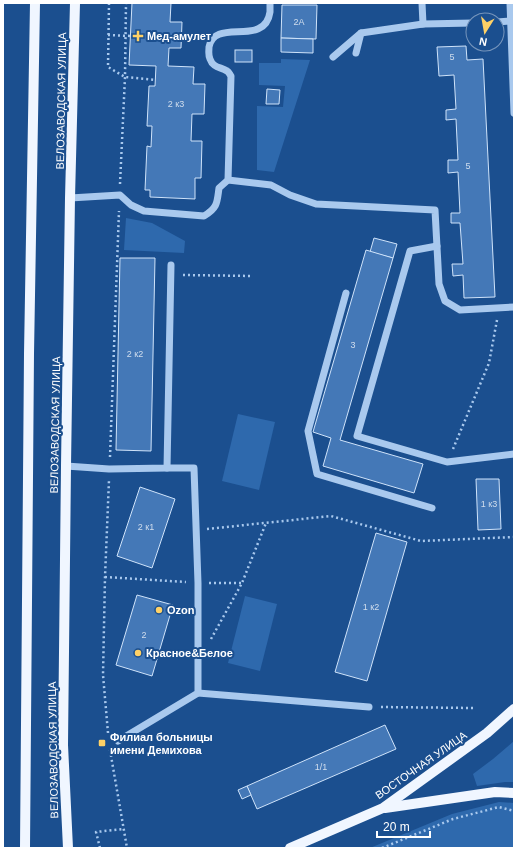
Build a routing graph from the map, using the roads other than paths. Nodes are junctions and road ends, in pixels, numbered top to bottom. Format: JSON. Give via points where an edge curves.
{"nodes":[{"id":1,"x":36,"y":3,"type":"edge"},
{"id":2,"x":75,"y":3,"type":"edge"},
{"id":3,"x":270,"y":3,"type":"edge"},
{"id":4,"x":422,"y":3,"type":"edge"},
{"id":5,"x":511,"y":5,"type":"edge"},
{"id":6,"x":505,"y":21,"type":"edge"},
{"id":7,"x":511,"y":21,"type":"junction"},
{"id":8,"x":465,"y":23,"type":"edge"},
{"id":9,"x":423,"y":24,"type":"junction"},
{"id":10,"x":360,"y":33,"type":"junction"},
{"id":11,"x":356,"y":53,"type":"dead end"},
{"id":12,"x":333,"y":57,"type":"dead end"},
{"id":13,"x":514,"y":113,"type":"edge"},
{"id":14,"x":228,"y":180,"type":"junction"},
{"id":15,"x":70,"y":198,"type":"junction"},
{"id":16,"x":437,"y":246,"type":"junction"},
{"id":17,"x":171,"y":264,"type":"dead end"},
{"id":18,"x":346,"y":293,"type":"dead end"},
{"id":19,"x":514,"y":307,"type":"edge"},
{"id":20,"x":514,"y":454,"type":"edge"},
{"id":21,"x":66,"y":466,"type":"junction"},
{"id":22,"x":167,"y":468,"type":"junction"},
{"id":23,"x":432,"y":508,"type":"dead end"},
{"id":24,"x":198,"y":693,"type":"junction"},
{"id":25,"x":369,"y":707,"type":"road end"},
{"id":26,"x":514,"y":709,"type":"edge"},
{"id":27,"x":118,"y":742,"type":"dead end"},
{"id":28,"x":514,"y":793,"type":"edge"},
{"id":29,"x":383,"y":808,"type":"junction"},
{"id":30,"x":67,"y":828,"type":"junction"},
{"id":31,"x":26,"y":848,"type":"edge"},
{"id":32,"x":68,"y":848,"type":"edge"},
{"id":33,"x":73,"y":848,"type":"edge"},
{"id":34,"x":290,"y":848,"type":"edge"}],
"edges":[{"from":1,"to":31,"type":"main road","via":[[29,354]]},
{"from":2,"to":15,"type":"main road","name":"ВЕЛОЗАВОДСКАЯ УЛИЦА"},
{"from":3,"to":14,"type":"street","via":[[270,13],[264,25],[254,31],[220,33],[214,36],[210,43],[210,60],[231,76]]},
{"from":4,"to":9,"type":"street"},
{"from":5,"to":7,"type":"street"},
{"from":6,"to":7,"type":"street"},
{"from":7,"to":13,"type":"street"},
{"from":8,"to":9,"type":"street"},
{"from":9,"to":10,"type":"street"},
{"from":10,"to":11,"type":"street"},
{"from":10,"to":12,"type":"street"},
{"from":14,"to":15,"type":"street","via":[[219,188],[212,211],[204,216],[144,211],[120,196]]},
{"from":14,"to":16,"type":"street","via":[[271,185],[316,204],[435,210]]},
{"from":15,"to":21,"type":"main road","name":"ВЕЛОЗАВОДСКАЯ УЛИЦА"},
{"from":16,"to":19,"type":"street","via":[[439,284],[445,301],[460,310]]},
{"from":16,"to":20,"type":"street","via":[[410,251],[357,436],[447,462]]},
{"from":17,"to":22,"type":"street"},
{"from":18,"to":23,"type":"street","via":[[308,431],[317,474]]},
{"from":21,"to":22,"type":"street","via":[[109,469]]},
{"from":21,"to":30,"type":"main road","name":"ВЕЛОЗАВОДСКАЯ УЛИЦА","via":[[63,745]]},
{"from":22,"to":24,"type":"street","via":[[194,468]]},
{"from":24,"to":25,"type":"street"},
{"from":24,"to":27,"type":"street"},
{"from":26,"to":29,"type":"main road","name":"ВОСТОЧНАЯ УЛИЦА","via":[[487,733]]},
{"from":28,"to":29,"type":"main road","via":[[495,792]]},
{"from":29,"to":34,"type":"main road","name":"ВОСТОЧНАЯ УЛИЦА"},
{"from":30,"to":32,"type":"main road","name":"ВЕЛОЗАВОДСКАЯ УЛИЦА"},
{"from":30,"to":33,"type":"main road"}]}
